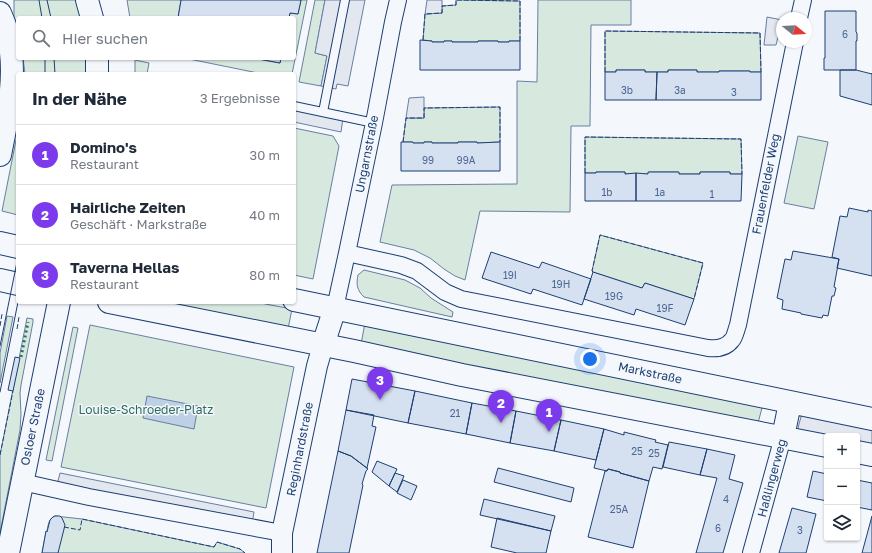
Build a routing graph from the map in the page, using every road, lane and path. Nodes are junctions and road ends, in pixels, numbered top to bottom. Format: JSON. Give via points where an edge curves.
{"nodes":[{"id":1,"x":87,"y":0,"type":"edge"},
{"id":2,"x":345,"y":0,"type":"edge"},
{"id":3,"x":398,"y":0,"type":"edge"},
{"id":4,"x":803,"y":0,"type":"edge"},
{"id":5,"x":801,"y":12,"type":"edge"},
{"id":6,"x":0,"y":13,"type":"edge"},
{"id":7,"x":91,"y":16,"type":"edge"},
{"id":8,"x":794,"y":48,"type":"edge"},
{"id":9,"x":97,"y":60,"type":"edge"},
{"id":10,"x":97,"y":72,"type":"edge"},
{"id":11,"x":296,"y":106,"type":"edge"},
{"id":12,"x":323,"y":112,"type":"junction"},
{"id":13,"x":374,"y":123,"type":"junction"},
{"id":14,"x":0,"y":155,"type":"edge"},
{"id":15,"x":0,"y":243,"type":"edge"},
{"id":16,"x":16,"y":247,"type":"edge"},
{"id":17,"x":347,"y":252,"type":"junction"},
{"id":18,"x":0,"y":280,"type":"edge"},
{"id":19,"x":16,"y":284,"type":"edge"},
{"id":20,"x":296,"y":300,"type":"edge"},
{"id":21,"x":59,"y":304,"type":"edge"},
{"id":22,"x":119,"y":304,"type":"edge"},
{"id":23,"x":335,"y":308,"type":"junction"},
{"id":24,"x":323,"y":346,"type":"junction"},
{"id":25,"x":790,"y":403,"type":"junction"},
{"id":26,"x":872,"y":419,"type":"edge"},
{"id":27,"x":783,"y":437,"type":"junction"},
{"id":28,"x":824,"y":445,"type":"edge"},
{"id":29,"x":860,"y":453,"type":"edge"},
{"id":30,"x":872,"y":455,"type":"edge"},
{"id":31,"x":22,"y":482,"type":"junction"},
{"id":32,"x":282,"y":533,"type":"junction"},
{"id":33,"x":8,"y":553,"type":"edge"},
{"id":34,"x":282,"y":553,"type":"edge"},
{"id":35,"x":751,"y":553,"type":"edge"}],
"edges":[{"from":1,"to":7,"type":"main road"},
{"from":2,"to":12,"type":"lane"},
{"from":3,"to":13,"type":"street","name":"Ungarnstraße"},
{"from":4,"to":5,"type":"street"},
{"from":6,"to":14,"type":"main road","via":[[10,44],[12,74],[10,103]]},
{"from":8,"to":17,"type":"street","name":"Frauenfelder Weg","via":[[738,325],[732,340],[725,346],[717,349],[708,348],[461,299],[445,292],[417,271]]},
{"from":9,"to":10,"type":"main road"},
{"from":11,"to":12,"type":"lane"},
{"from":12,"to":13,"type":"lane"},
{"from":13,"to":17,"type":"street","name":"Ungarnstraße"},
{"from":15,"to":16,"type":"main road"},
{"from":17,"to":23,"type":"street","name":"Ungarnstraße"},
{"from":18,"to":19,"type":"main road"},
{"from":20,"to":23,"type":"main road"},
{"from":21,"to":31,"type":"main road","name":"Osloer Straße"},
{"from":22,"to":24,"type":"main road"},
{"from":23,"to":24,"type":"main road"},
{"from":23,"to":25,"type":"main road","name":"Markstraße"},
{"from":24,"to":27,"type":"main road"},
{"from":24,"to":32,"type":"street","name":"Reginhardstraße","via":[[316,366]]},
{"from":25,"to":26,"type":"main road","name":"Markstraße"},
{"from":25,"to":27,"type":"main road","name":"Haßlingerweg"},
{"from":27,"to":28,"type":"main road"},
{"from":27,"to":35,"type":"street","name":"Haßlingerweg"},
{"from":29,"to":30,"type":"main road"},
{"from":31,"to":32,"type":"street"},
{"from":31,"to":33,"type":"main road","name":"Osloer Straße"},
{"from":32,"to":34,"type":"street","name":"Reginhardstraße"}]}
